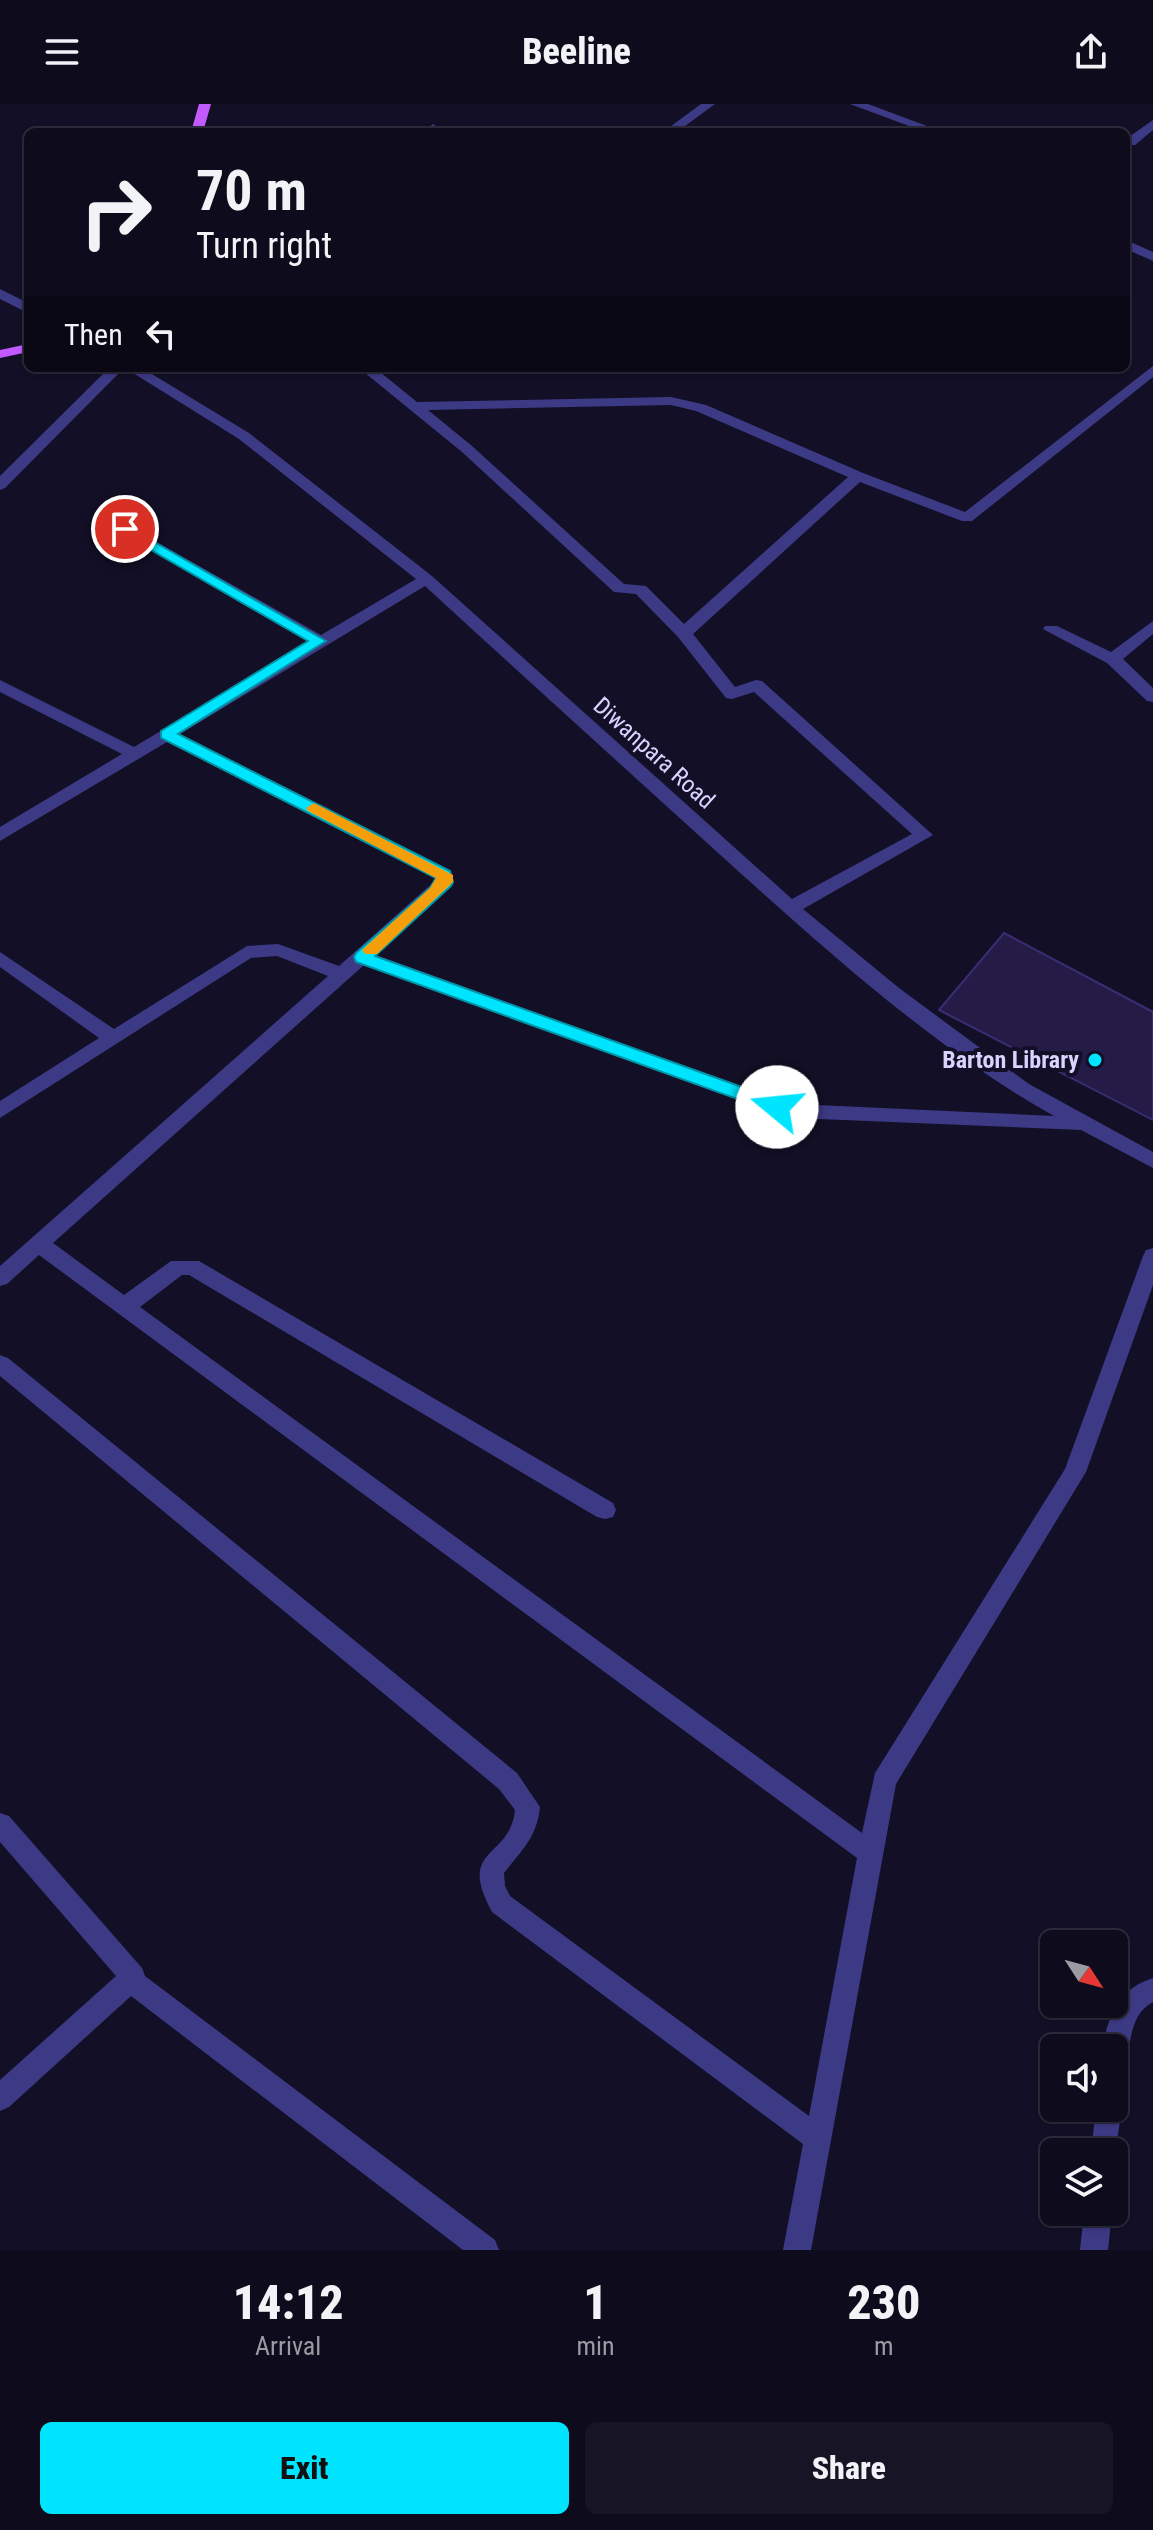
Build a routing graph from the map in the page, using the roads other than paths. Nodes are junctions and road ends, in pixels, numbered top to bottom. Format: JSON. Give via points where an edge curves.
{"nodes":[{"id":1,"x":205,"y":104,"type":"edge"},
{"id":2,"x":709,"y":104,"type":"edge"},
{"id":3,"x":856,"y":104,"type":"edge"},
{"id":4,"x":1153,"y":124,"type":"edge"},
{"id":5,"x":198,"y":128,"type":"edge"},
{"id":6,"x":675,"y":128,"type":"edge"},
{"id":7,"x":925,"y":128,"type":"edge"},
{"id":8,"x":1130,"y":142,"type":"dead end"},
{"id":9,"x":1130,"y":246,"type":"edge"},
{"id":10,"x":1153,"y":257,"type":"edge"},
{"id":11,"x":0,"y":293,"type":"edge"},
{"id":12,"x":24,"y":307,"type":"edge"},
{"id":13,"x":24,"y":349,"type":"edge"},
{"id":14,"x":0,"y":354,"type":"edge"},
{"id":15,"x":1153,"y":370,"type":"edge"},
{"id":16,"x":113,"y":372,"type":"edge"},
{"id":17,"x":139,"y":372,"type":"edge"},
{"id":18,"x":371,"y":372,"type":"edge"},
{"id":19,"x":414,"y":406,"type":"junction"},
{"id":20,"x":858,"y":476,"type":"junction"},
{"id":21,"x":0,"y":485,"type":"edge"},
{"id":22,"x":125,"y":529,"type":"dead end"},
{"id":23,"x":426,"y":579,"type":"junction"},
{"id":24,"x":1153,"y":626,"type":"edge"},
{"id":25,"x":1051,"y":629,"type":"dead end"},
{"id":26,"x":684,"y":633,"type":"junction"},
{"id":27,"x":319,"y":641,"type":"junction"},
{"id":28,"x":1113,"y":659,"type":"junction"},
{"id":29,"x":0,"y":685,"type":"edge"},
{"id":30,"x":1153,"y":697,"type":"edge"},
{"id":31,"x":167,"y":735,"type":"junction"},
{"id":32,"x":135,"y":754,"type":"junction"},
{"id":33,"x":0,"y":835,"type":"edge"},
{"id":34,"x":790,"y":908,"type":"junction"},
{"id":35,"x":362,"y":957,"type":"junction"},
{"id":36,"x":0,"y":958,"type":"edge"},
{"id":37,"x":343,"y":974,"type":"junction"},
{"id":38,"x":113,"y":1038,"type":"junction"},
{"id":39,"x":0,"y":1111,"type":"edge"},
{"id":40,"x":1086,"y":1124,"type":"junction"},
{"id":41,"x":1153,"y":1161,"type":"edge"},
{"id":42,"x":39,"y":1244,"type":"junction"},
{"id":43,"x":1153,"y":1256,"type":"edge"},
{"id":44,"x":0,"y":1278,"type":"edge"},
{"id":45,"x":124,"y":1307,"type":"junction"},
{"id":46,"x":0,"y":1364,"type":"edge"},
{"id":47,"x":605,"y":1510,"type":"dead end"},
{"id":48,"x":0,"y":1824,"type":"edge"},
{"id":49,"x":871,"y":1854,"type":"junction"},
{"id":50,"x":130,"y":1980,"type":"junction"},
{"id":51,"x":1153,"y":1990,"type":"edge"},
{"id":52,"x":1118,"y":2034,"type":"edge"},
{"id":53,"x":0,"y":2098,"type":"edge"},
{"id":54,"x":818,"y":2139,"type":"junction"},
{"id":55,"x":1097,"y":2226,"type":"edge"},
{"id":56,"x":485,"y":2250,"type":"edge"},
{"id":57,"x":797,"y":2250,"type":"edge"},
{"id":58,"x":1094,"y":2250,"type":"edge"}],
"edges":[{"from":1,"to":5,"type":"main road"},
{"from":2,"to":6,"type":"street"},
{"from":3,"to":7,"type":"street"},
{"from":4,"to":8,"type":"street"},
{"from":9,"to":10,"type":"street"},
{"from":11,"to":12,"type":"street"},
{"from":13,"to":14,"type":"main road"},
{"from":15,"to":20,"type":"street","via":[[967,518]]},
{"from":16,"to":21,"type":"street"},
{"from":17,"to":23,"type":"street","name":"Diwanpara Road","via":[[244,436]]},
{"from":18,"to":19,"type":"street"},
{"from":19,"to":20,"type":"street","via":[[671,401],[701,408]]},
{"from":19,"to":26,"type":"street","via":[[620,589],[640,589]]},
{"from":20,"to":26,"type":"street"},
{"from":22,"to":27,"type":"street"},
{"from":23,"to":27,"type":"street"},
{"from":23,"to":34,"type":"street","name":"Diwanpara Road"},
{"from":24,"to":28,"type":"street"},
{"from":25,"to":28,"type":"street"},
{"from":26,"to":34,"type":"street","via":[[732,694],[756,685],[924,835]]},
{"from":27,"to":31,"type":"street"},
{"from":28,"to":30,"type":"street"},
{"from":29,"to":32,"type":"street"},
{"from":31,"to":32,"type":"street"},
{"from":31,"to":35,"type":"street","via":[[444,875],[436,892]]},
{"from":32,"to":33,"type":"street"},
{"from":34,"to":40,"type":"street","name":"Diwanpara Road","via":[[892,993],[1022,1089]]},
{"from":35,"to":37,"type":"street"},
{"from":35,"to":40,"type":"street","via":[[777,1107]]},
{"from":36,"to":38,"type":"street"},
{"from":37,"to":38,"type":"street","via":[[278,950],[247,952]]},
{"from":37,"to":42,"type":"street"},
{"from":38,"to":39,"type":"street"},
{"from":40,"to":41,"type":"street","name":"Diwanpara Road"},
{"from":42,"to":44,"type":"street"},
{"from":42,"to":45,"type":"street"},
{"from":43,"to":49,"type":"street","via":[[1075,1472],[884,1781]]},
{"from":45,"to":47,"type":"street","via":[[178,1267],[192,1267]]},
{"from":45,"to":49,"type":"street"},
{"from":46,"to":54,"type":"street","via":[[508,1781],[528,1807],[525,1828],[492,1870],[490,1887],[501,1904]]},
{"from":48,"to":50,"type":"street","via":[[133,1977]]},
{"from":49,"to":54,"type":"street"},
{"from":50,"to":53,"type":"street"},
{"from":50,"to":56,"type":"street"},
{"from":51,"to":52,"type":"street","via":[[1128,2006]]},
{"from":54,"to":57,"type":"street"},
{"from":55,"to":58,"type":"street"}]}
